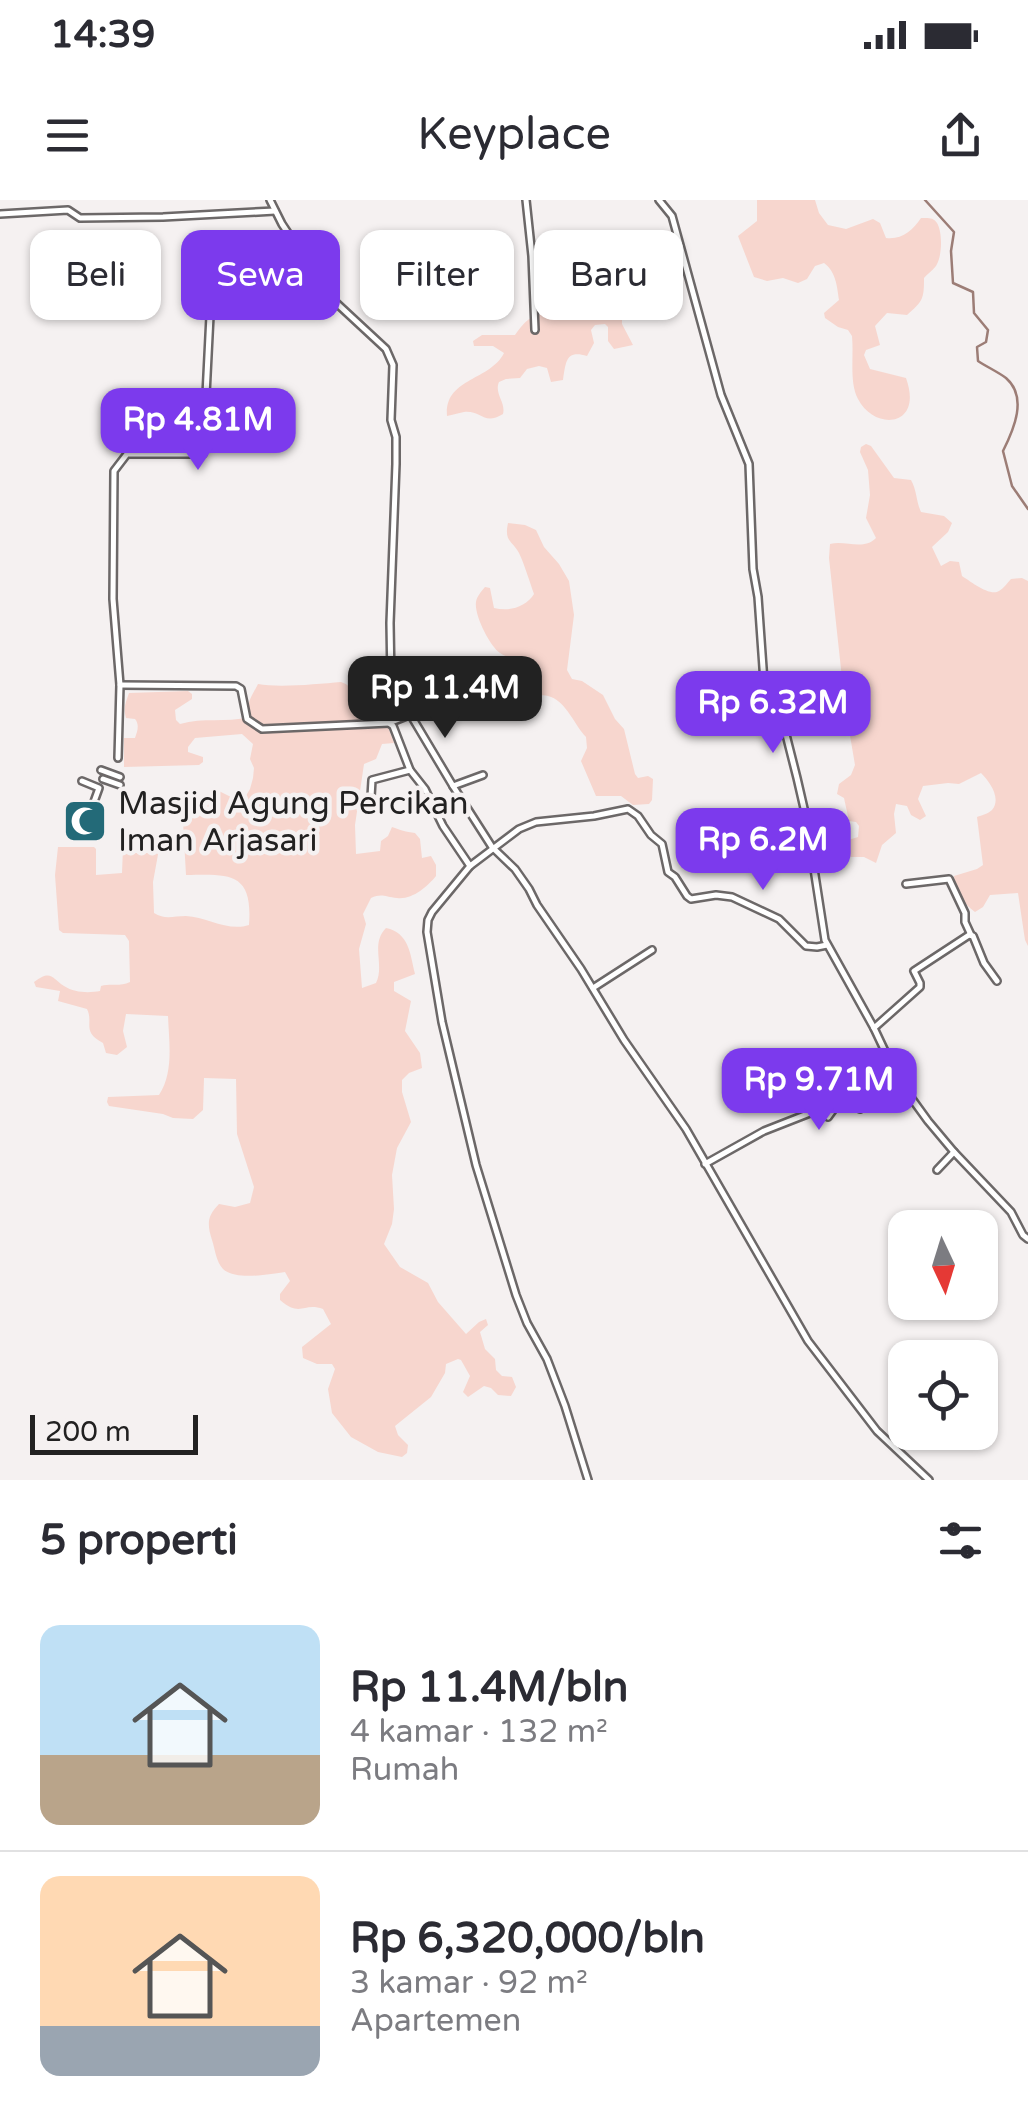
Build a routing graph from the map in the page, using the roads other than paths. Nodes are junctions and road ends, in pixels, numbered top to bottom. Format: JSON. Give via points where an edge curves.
{"nodes":[{"id":1,"x":270,"y":200,"type":"edge"},
{"id":2,"x":526,"y":200,"type":"edge"},
{"id":3,"x":658,"y":200,"type":"edge"},
{"id":4,"x":275,"y":211,"type":"junction"},
{"id":5,"x":0,"y":214,"type":"edge"},
{"id":6,"x":287,"y":230,"type":"edge"},
{"id":7,"x":340,"y":304,"type":"edge"},
{"id":8,"x":210,"y":320,"type":"edge"},
{"id":9,"x":535,"y":330,"type":"dead end"},
{"id":10,"x":120,"y":685,"type":"junction"},
{"id":11,"x":409,"y":716,"type":"junction"},
{"id":12,"x":389,"y":722,"type":"junction"},
{"id":13,"x":118,"y":758,"type":"dead end"},
{"id":14,"x":410,"y":770,"type":"junction"},
{"id":15,"x":483,"y":775,"type":"dead end"},
{"id":16,"x":82,"y":781,"type":"dead end"},
{"id":17,"x":453,"y":786,"type":"junction"},
{"id":18,"x":371,"y":797,"type":"dead end"},
{"id":19,"x":91,"y":810,"type":"dead end"},
{"id":20,"x":492,"y":847,"type":"junction"},
{"id":21,"x":470,"y":866,"type":"junction"},
{"id":22,"x":906,"y":884,"type":"dead end"},
{"id":23,"x":971,"y":934,"type":"junction"},
{"id":24,"x":827,"y":944,"type":"junction"},
{"id":25,"x":652,"y":950,"type":"dead end"},
{"id":26,"x":996,"y":981,"type":"dead end"},
{"id":27,"x":592,"y":988,"type":"junction"},
{"id":28,"x":874,"y":1028,"type":"junction"},
{"id":29,"x":856,"y":1061,"type":"dead end"},
{"id":30,"x":894,"y":1070,"type":"junction"},
{"id":31,"x":860,"y":1110,"type":"dead end"},
{"id":32,"x":954,"y":1152,"type":"junction"},
{"id":33,"x":705,"y":1164,"type":"junction"},
{"id":34,"x":937,"y":1170,"type":"dead end"},
{"id":35,"x":1028,"y":1239,"type":"edge"},
{"id":36,"x":588,"y":1480,"type":"edge"},
{"id":37,"x":929,"y":1480,"type":"edge"}],
"edges":[{"from":1,"to":4,"type":"street"},
{"from":2,"to":9,"type":"street"},
{"from":3,"to":24,"type":"street","via":[[672,216],[724,405],[750,464],[764,682],[776,699],[797,778]]},
{"from":4,"to":5,"type":"street"},
{"from":4,"to":6,"type":"street"},
{"from":7,"to":11,"type":"street","via":[[386,348],[393,365],[391,682]]},
{"from":8,"to":10,"type":"street","via":[[202,454],[127,454],[114,471]]},
{"from":10,"to":12,"type":"street","via":[[236,686],[248,719],[262,729]]},
{"from":10,"to":13,"type":"street"},
{"from":11,"to":12,"type":"street"},
{"from":11,"to":17,"type":"street"},
{"from":12,"to":14,"type":"street"},
{"from":14,"to":18,"type":"street","via":[[372,780]]},
{"from":14,"to":21,"type":"street"},
{"from":15,"to":17,"type":"street"},
{"from":16,"to":19,"type":"street","via":[[108,778]]},
{"from":17,"to":20,"type":"street"},
{"from":20,"to":21,"type":"street"},
{"from":20,"to":24,"type":"street","via":[[530,823],[631,810],[662,844],[668,872],[686,896],[732,897],[779,920],[806,946]]},
{"from":20,"to":27,"type":"street","via":[[529,889]]},
{"from":21,"to":36,"type":"street","via":[[427,925],[442,1022],[516,1295],[547,1359]]},
{"from":22,"to":23,"type":"street","via":[[949,879]]},
{"from":23,"to":26,"type":"street"},
{"from":23,"to":28,"type":"street","via":[[914,971],[920,988]]},
{"from":24,"to":28,"type":"street"},
{"from":25,"to":27,"type":"street"},
{"from":27,"to":33,"type":"street"},
{"from":28,"to":30,"type":"street"},
{"from":29,"to":33,"type":"street","via":[[862,1070],[828,1117],[815,1111],[784,1122]]},
{"from":30,"to":31,"type":"street"},
{"from":30,"to":32,"type":"street"},
{"from":32,"to":34,"type":"street"},
{"from":32,"to":35,"type":"street"},
{"from":33,"to":37,"type":"street","via":[[808,1341],[877,1430]]}]}
